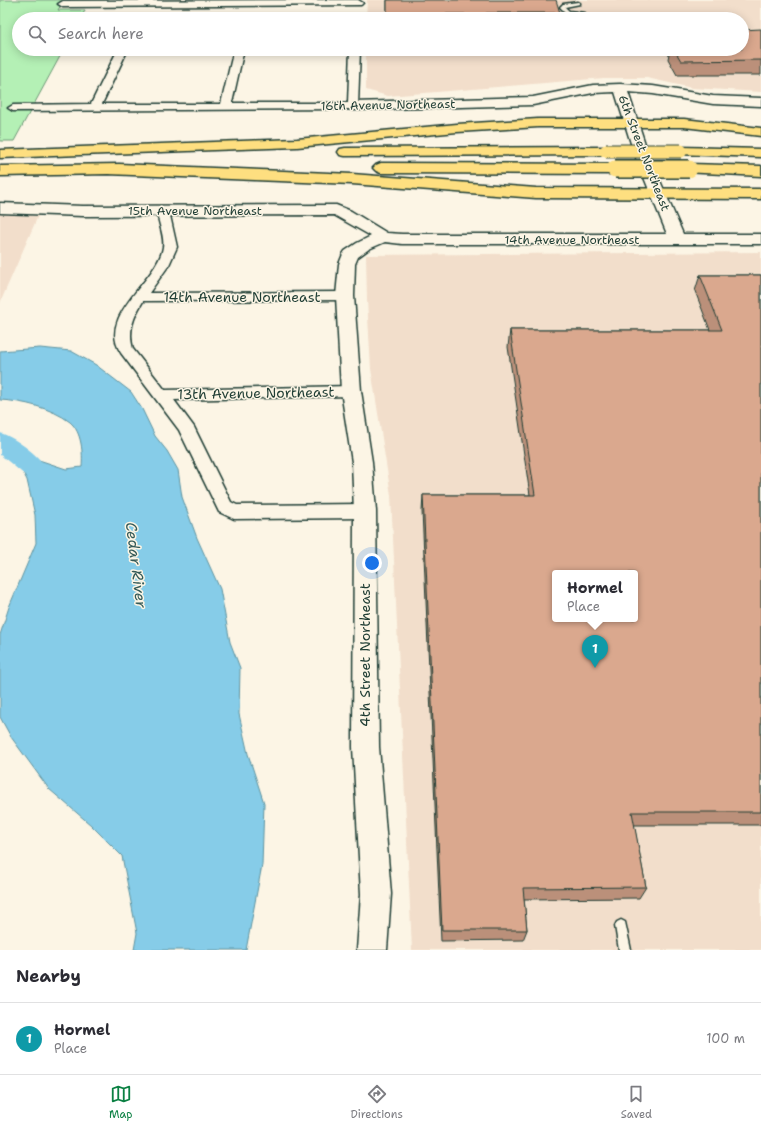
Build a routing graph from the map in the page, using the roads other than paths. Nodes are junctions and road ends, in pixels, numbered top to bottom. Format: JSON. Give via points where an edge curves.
{"nodes":[{"id":1,"x":146,"y":2,"type":"edge"},
{"id":2,"x":578,"y":3,"type":"dead end"},
{"id":3,"x":63,"y":4,"type":"dead end"},
{"id":4,"x":249,"y":5,"type":"edge"},
{"id":5,"x":358,"y":5,"type":"edge"},
{"id":6,"x":141,"y":12,"type":"edge"},
{"id":7,"x":568,"y":12,"type":"edge"},
{"id":8,"x":120,"y":56,"type":"edge"},
{"id":9,"x":237,"y":56,"type":"edge"},
{"id":10,"x":356,"y":56,"type":"edge"},
{"id":11,"x":620,"y":88,"type":"junction"},
{"id":12,"x":583,"y":91,"type":"junction"},
{"id":13,"x":761,"y":102,"type":"edge"},
{"id":14,"x":626,"y":105,"type":"junction"},
{"id":15,"x":353,"y":106,"type":"junction"},
{"id":16,"x":226,"y":107,"type":"junction"},
{"id":17,"x":13,"y":108,"type":"dead end"},
{"id":18,"x":95,"y":108,"type":"junction"},
{"id":19,"x":632,"y":122,"type":"junction"},
{"id":20,"x":761,"y":132,"type":"edge"},
{"id":21,"x":45,"y":153,"type":"junction"},
{"id":22,"x":761,"y":153,"type":"edge"},
{"id":23,"x":0,"y":154,"type":"edge"},
{"id":24,"x":104,"y":169,"type":"junction"},
{"id":25,"x":0,"y":171,"type":"edge"},
{"id":26,"x":761,"y":171,"type":"edge"},
{"id":27,"x":659,"y":194,"type":"junction"},
{"id":28,"x":761,"y":194,"type":"edge"},
{"id":29,"x":0,"y":208,"type":"edge"},
{"id":30,"x":163,"y":211,"type":"junction"},
{"id":31,"x":670,"y":222,"type":"junction"},
{"id":32,"x":383,"y":237,"type":"junction"},
{"id":33,"x":761,"y":239,"type":"edge"},
{"id":34,"x":614,"y":240,"type":"junction"},
{"id":35,"x":677,"y":240,"type":"junction"},
{"id":36,"x":345,"y":296,"type":"junction"},
{"id":37,"x":138,"y":297,"type":"junction"},
{"id":38,"x":351,"y":391,"type":"junction"},
{"id":39,"x":162,"y":395,"type":"junction"},
{"id":40,"x":364,"y":511,"type":"junction"},
{"id":41,"x":621,"y":926,"type":"dead end"},
{"id":42,"x":372,"y":950,"type":"edge"},
{"id":43,"x":625,"y":950,"type":"edge"}],
"edges":[{"from":1,"to":3,"type":"street"},
{"from":1,"to":4,"type":"street"},
{"from":1,"to":6,"type":"street"},
{"from":2,"to":7,"type":"lane","via":[[562,7]]},
{"from":4,"to":5,"type":"street"},
{"from":8,"to":18,"type":"street"},
{"from":9,"to":16,"type":"street"},
{"from":10,"to":15,"type":"street"},
{"from":11,"to":12,"type":"street","name":"16th Avenue Northeast"},
{"from":11,"to":13,"type":"street","name":"16th Avenue Northeast","via":[[653,90],[713,100]]},
{"from":11,"to":14,"type":"street","name":"6th Street Northeast"},
{"from":12,"to":14,"type":"street","via":[[609,95],[620,99]]},
{"from":12,"to":15,"type":"street","name":"16th Avenue Northeast","via":[[533,100]]},
{"from":14,"to":19,"type":"street","name":"6th Street Northeast"},
{"from":15,"to":16,"type":"street","name":"16th Avenue Northeast"},
{"from":16,"to":18,"type":"street","name":"16th Avenue Northeast"},
{"from":17,"to":18,"type":"street","name":"16th Avenue Northeast"},
{"from":19,"to":20,"type":"highway","via":[[704,124]]},
{"from":19,"to":21,"type":"highway","via":[[511,124],[289,144]]},
{"from":19,"to":27,"type":"street","name":"6th Street Northeast"},
{"from":21,"to":22,"type":"highway","bridge":true},
{"from":21,"to":23,"type":"highway"},
{"from":24,"to":25,"type":"highway"},
{"from":24,"to":26,"type":"highway","bridge":true},
{"from":24,"to":27,"type":"highway","via":[[352,179],[528,193]]},
{"from":27,"to":28,"type":"highway"},
{"from":27,"to":31,"type":"street","name":"6th Street Northeast"},
{"from":29,"to":30,"type":"street","name":"15th Avenue Northeast","via":[[51,211]]},
{"from":30,"to":32,"type":"street","name":"15th Avenue Northeast","via":[[336,210]]},
{"from":30,"to":37,"type":"street","via":[[170,247],[165,261]]},
{"from":31,"to":34,"type":"street","via":[[665,229],[656,234]]},
{"from":31,"to":35,"type":"street","name":"6th Street Northeast"},
{"from":32,"to":34,"type":"street","name":"14th Avenue Northeast","via":[[423,240]]},
{"from":32,"to":36,"type":"street","name":"4th Street Northeast","via":[[351,254],[347,264]]},
{"from":33,"to":35,"type":"street","name":"14th Avenue Northeast"},
{"from":34,"to":35,"type":"street","name":"14th Avenue Northeast"},
{"from":36,"to":37,"type":"street","name":"14th Avenue Northeast"},
{"from":36,"to":38,"type":"street","name":"4th Street Northeast"},
{"from":37,"to":39,"type":"street","via":[[125,325],[123,336],[126,350]]},
{"from":38,"to":39,"type":"street","name":"13th Avenue Northeast"},
{"from":38,"to":40,"type":"street","name":"4th Street Northeast","via":[[362,462]]},
{"from":39,"to":40,"type":"street","via":[[186,427],[225,507],[234,512]]},
{"from":40,"to":42,"type":"street","name":"4th Street Northeast","via":[[366,747],[376,894]]},
{"from":41,"to":43,"type":"lane"}]}
